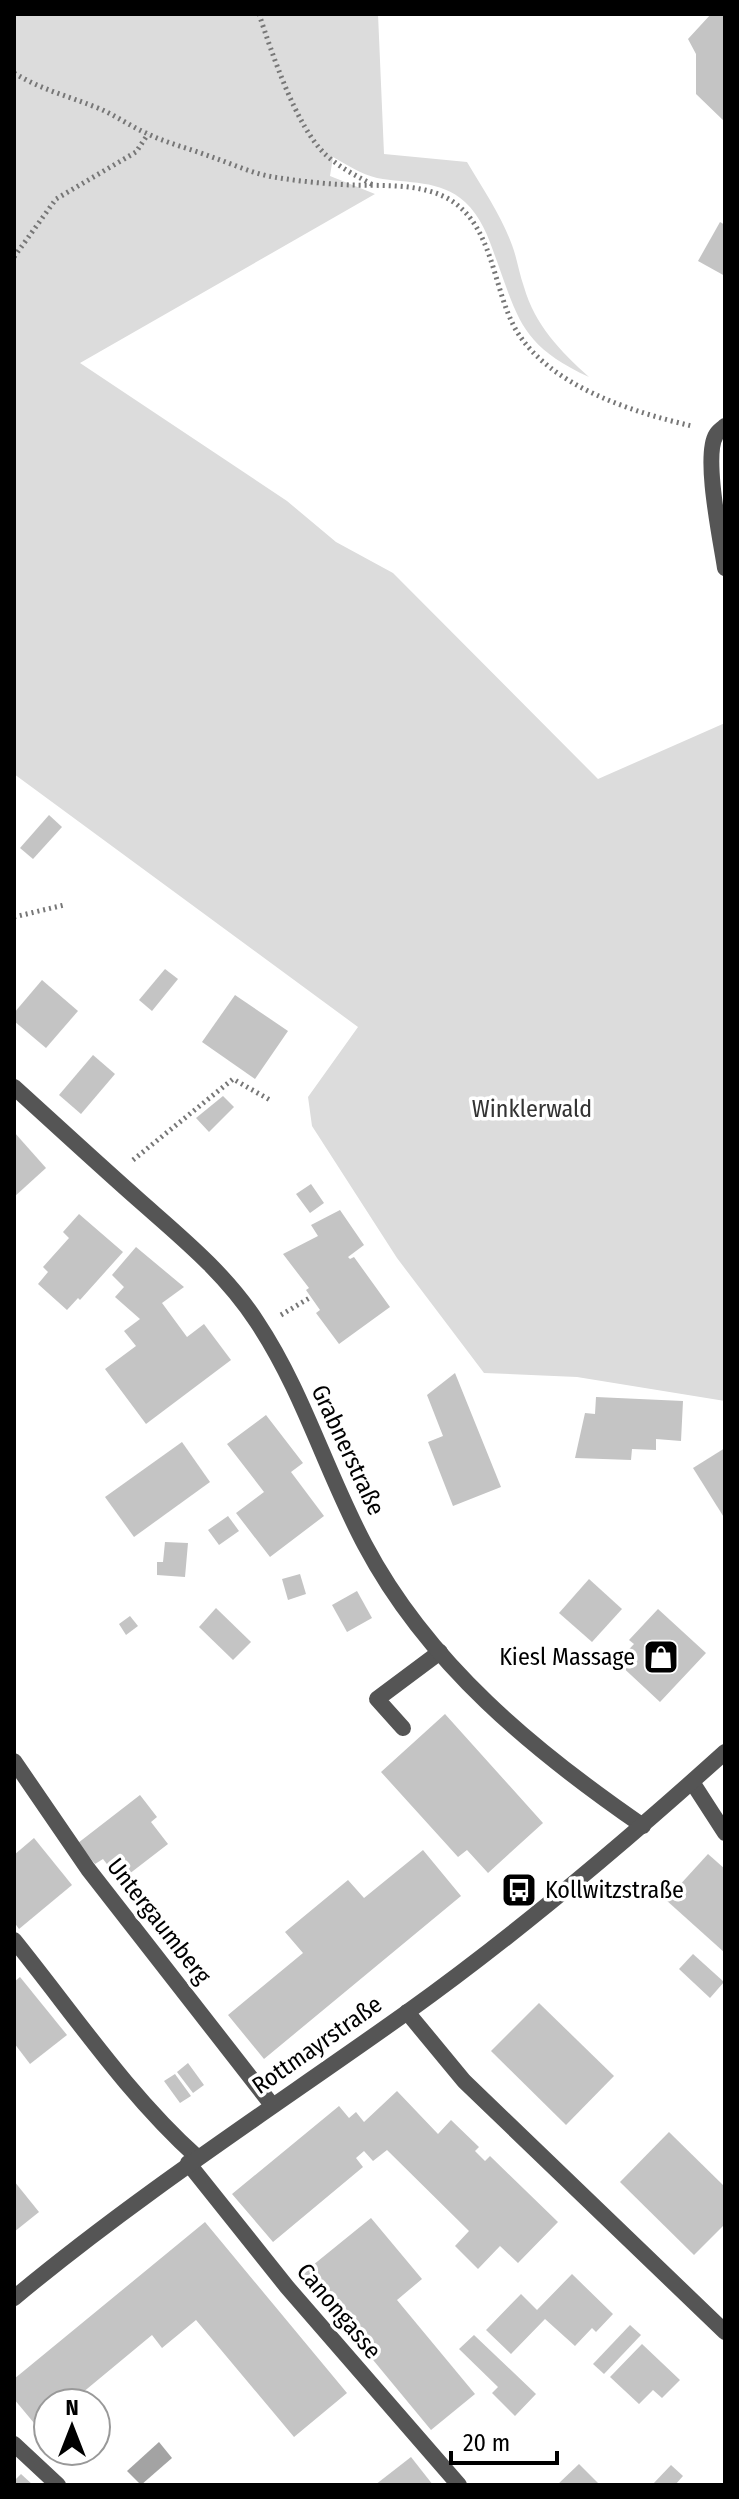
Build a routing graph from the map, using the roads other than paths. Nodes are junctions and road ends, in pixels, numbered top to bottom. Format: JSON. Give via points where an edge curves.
{"nodes":[{"id":1,"x":720,"y":430,"type":"edge"},
{"id":2,"x":725,"y":568,"type":"edge"},
{"id":3,"x":14,"y":1087,"type":"edge"},
{"id":4,"x":440,"y":1652,"type":"junction"},
{"id":5,"x":403,"y":1728,"type":"dead end"},
{"id":6,"x":725,"y":1752,"type":"edge"},
{"id":7,"x":14,"y":1761,"type":"edge"},
{"id":8,"x":692,"y":1782,"type":"junction"},
{"id":9,"x":643,"y":1826,"type":"junction"},
{"id":10,"x":725,"y":1833,"type":"edge"},
{"id":11,"x":14,"y":1940,"type":"edge"},
{"id":12,"x":407,"y":2012,"type":"junction"},
{"id":13,"x":272,"y":2105,"type":"junction"},
{"id":14,"x":192,"y":2160,"type":"junction"},
{"id":15,"x":14,"y":2298,"type":"edge"},
{"id":16,"x":725,"y":2332,"type":"edge"},
{"id":17,"x":14,"y":2444,"type":"edge"},
{"id":18,"x":58,"y":2485,"type":"edge"},
{"id":19,"x":459,"y":2485,"type":"edge"}],
"edges":[{"from":1,"to":2,"type":"street","via":[[713,447],[713,486]]},
{"from":3,"to":4,"type":"street","name":"Grabnerstraße","via":[[215,1268],[257,1320],[365,1545],[390,1588]]},
{"from":4,"to":5,"type":"street","via":[[377,1699]]},
{"from":4,"to":9,"type":"street","name":"Grabnerstraße","via":[[536,1747]]},
{"from":6,"to":8,"type":"street","name":"Rottmayrstraße"},
{"from":7,"to":13,"type":"street","name":"Untergaumberg","via":[[88,1869]]},
{"from":8,"to":9,"type":"street","name":"Rottmayrstraße"},
{"from":8,"to":10,"type":"street"},
{"from":9,"to":12,"type":"street","name":"Rottmayrstraße"},
{"from":11,"to":14,"type":"street","name":"Canongasse"},
{"from":12,"to":13,"type":"street","name":"Rottmayrstraße"},
{"from":12,"to":16,"type":"street","via":[[464,2081]]},
{"from":13,"to":14,"type":"street","name":"Rottmayrstraße"},
{"from":14,"to":15,"type":"street","name":"Rottmayrstraße"},
{"from":14,"to":19,"type":"street","name":"Canongasse","via":[[287,2287]]},
{"from":17,"to":18,"type":"street"}]}
